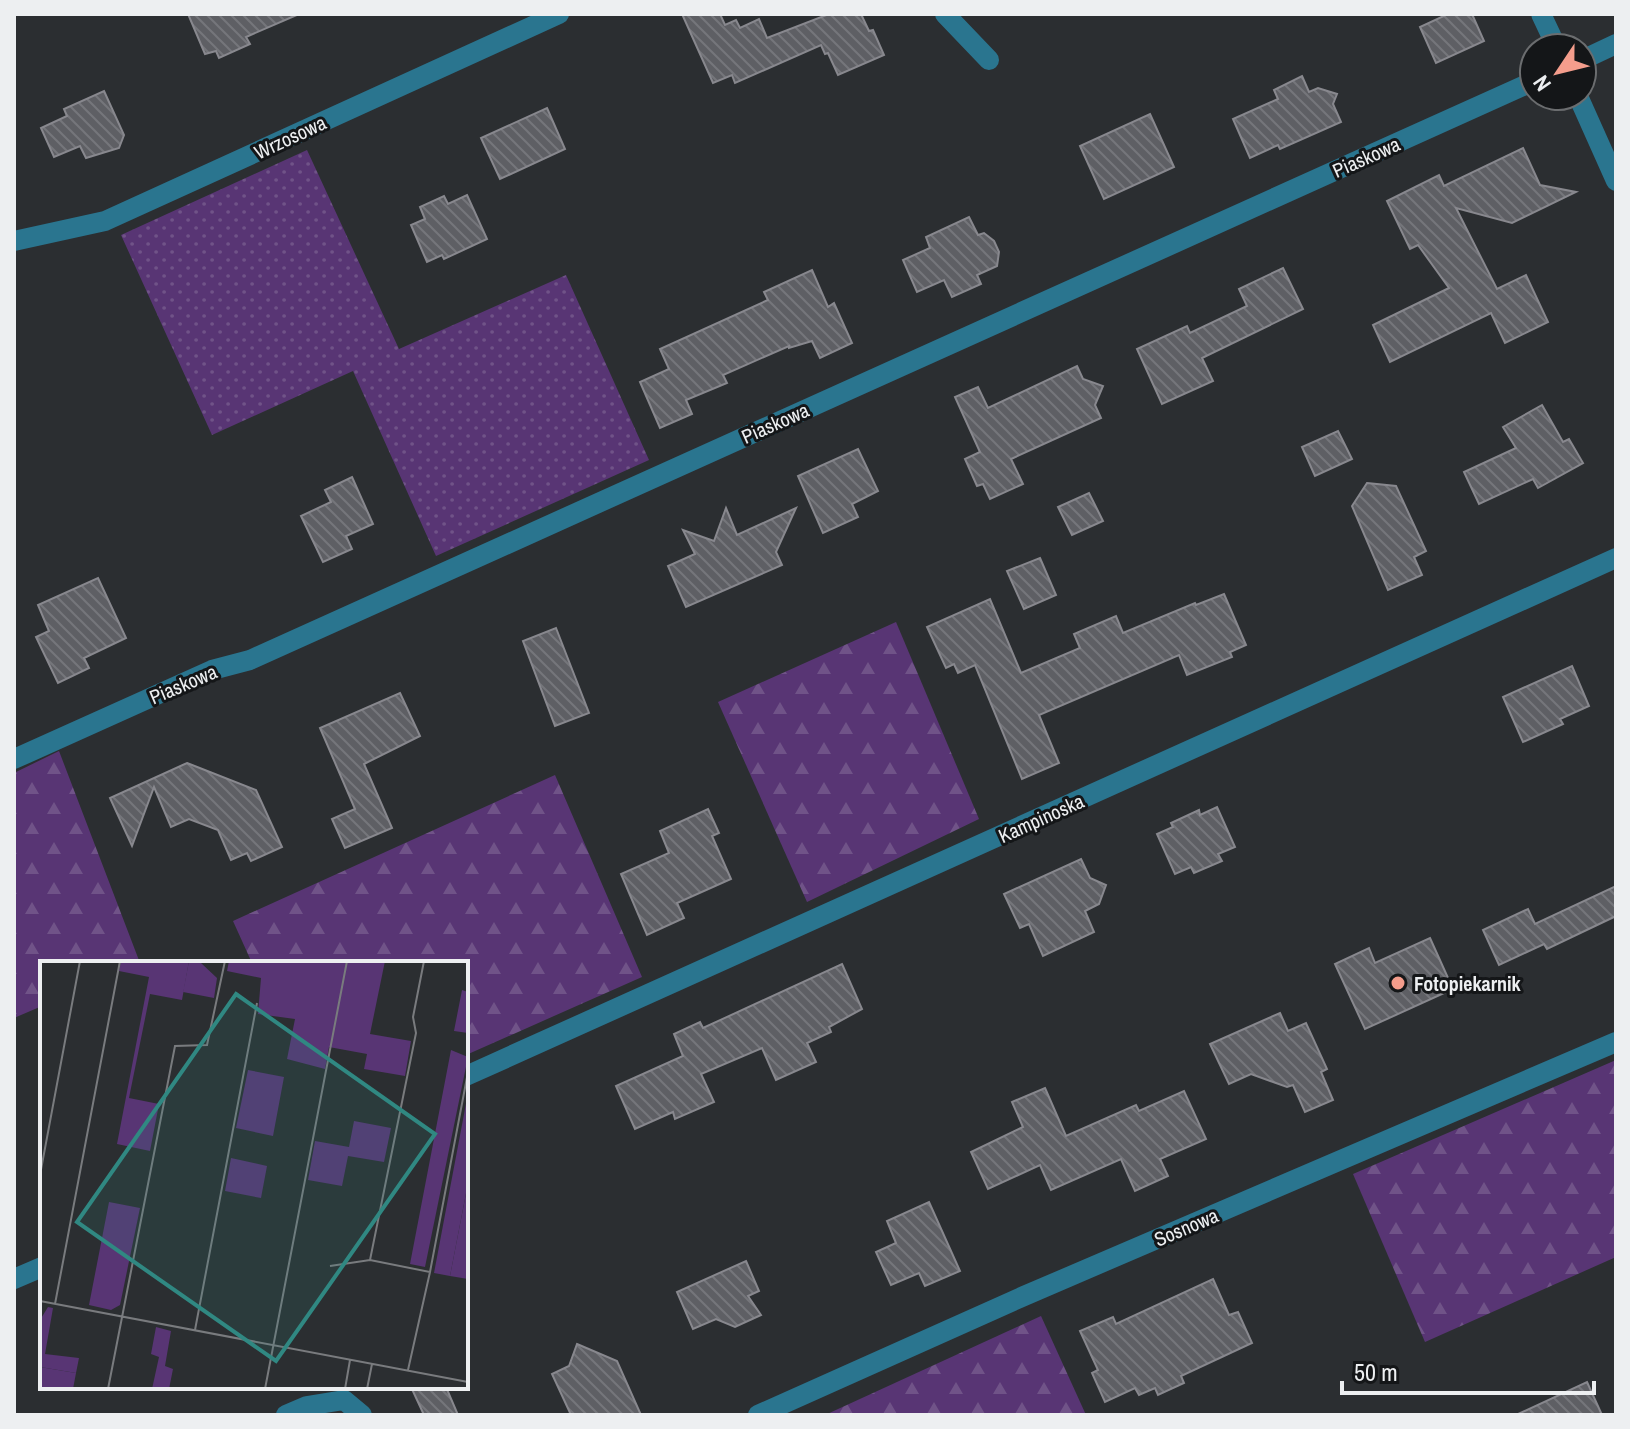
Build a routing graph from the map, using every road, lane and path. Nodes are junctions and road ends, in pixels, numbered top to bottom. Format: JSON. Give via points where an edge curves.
{"nodes":[{"id":1,"x":559,"y":14,"type":"edge"},
{"id":2,"x":945,"y":14,"type":"edge"},
{"id":3,"x":989,"y":60,"type":"dead end"},
{"id":4,"x":1518,"y":88,"type":"edge"},
{"id":5,"x":1585,"y":112,"type":"edge"},
{"id":6,"x":1616,"y":181,"type":"edge"},
{"id":7,"x":14,"y":241,"type":"edge"},
{"id":8,"x":1616,"y":558,"type":"edge"},
{"id":9,"x":14,"y":759,"type":"edge"},
{"id":10,"x":1616,"y":1042,"type":"edge"},
{"id":11,"x":468,"y":1075,"type":"edge"},
{"id":12,"x":40,"y":1268,"type":"edge"},
{"id":13,"x":14,"y":1279,"type":"edge"},
{"id":14,"x":286,"y":1415,"type":"edge"},
{"id":15,"x":362,"y":1415,"type":"edge"},
{"id":16,"x":758,"y":1415,"type":"edge"}],
"edges":[{"from":1,"to":7,"type":"street","name":"Wrzosowa","via":[[105,221]]},
{"from":2,"to":3,"type":"street"},
{"from":4,"to":9,"type":"street","name":"Piaskowa","via":[[250,660],[212,670]]},
{"from":5,"to":6,"type":"street"},
{"from":8,"to":11,"type":"street","name":"Kampinoska"},
{"from":10,"to":16,"type":"street","name":"Sosnowa"},
{"from":12,"to":13,"type":"street"},
{"from":14,"to":15,"type":"street","via":[[344,1400]]}]}
